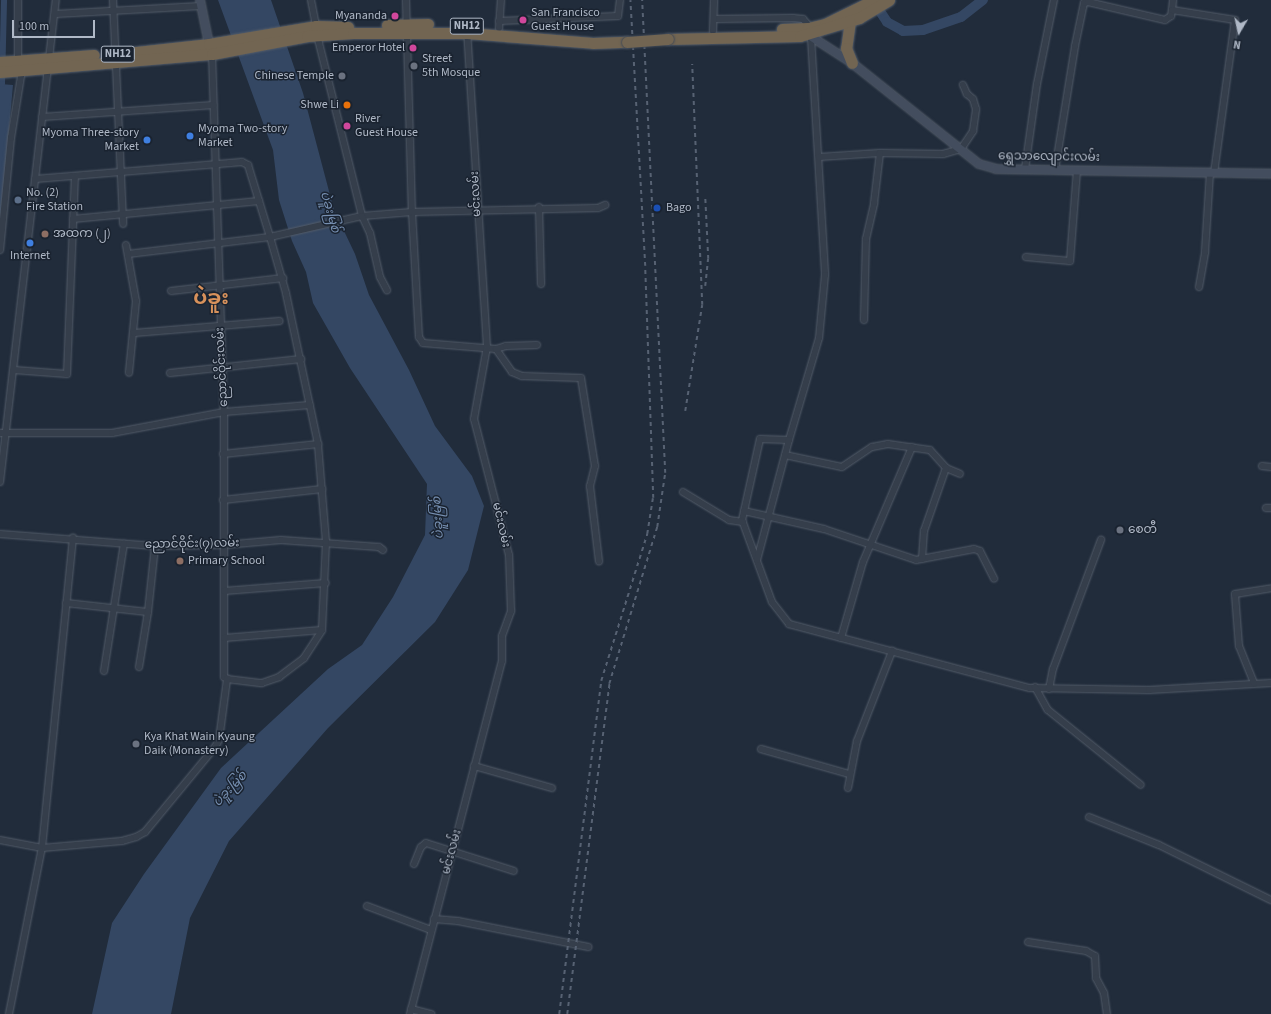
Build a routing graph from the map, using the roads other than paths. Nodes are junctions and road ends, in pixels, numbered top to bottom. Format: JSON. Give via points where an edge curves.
{"nodes":[{"id":1,"x":18,"y":0,"type":"edge"},
{"id":2,"x":56,"y":0,"type":"edge"},
{"id":3,"x":113,"y":0,"type":"edge"},
{"id":4,"x":311,"y":0,"type":"edge"},
{"id":5,"x":406,"y":0,"type":"edge"},
{"id":6,"x":501,"y":0,"type":"edge"},
{"id":7,"x":620,"y":0,"type":"edge"},
{"id":8,"x":714,"y":0,"type":"edge"},
{"id":9,"x":889,"y":0,"type":"edge"},
{"id":10,"x":1054,"y":0,"type":"edge"},
{"id":11,"x":1173,"y":0,"type":"edge"},
{"id":12,"x":1088,"y":1,"type":"edge"},
{"id":13,"x":200,"y":3,"type":"edge"},
{"id":14,"x":874,"y":4,"type":"edge"},
{"id":15,"x":113,"y":10,"type":"junction"},
{"id":16,"x":1172,"y":10,"type":"junction"},
{"id":17,"x":54,"y":14,"type":"junction"},
{"id":18,"x":715,"y":19,"type":"junction"},
{"id":19,"x":850,"y":22,"type":"junction"},
{"id":20,"x":499,"y":25,"type":"junction"},
{"id":21,"x":406,"y":27,"type":"junction"},
{"id":22,"x":467,"y":30,"type":"junction"},
{"id":23,"x":312,"y":31,"type":"junction"},
{"id":24,"x":713,"y":31,"type":"junction"},
{"id":25,"x":809,"y":32,"type":"junction"},
{"id":26,"x":667,"y":36,"type":"junction"},
{"id":27,"x":626,"y":39,"type":"junction"},
{"id":28,"x":214,"y":48,"type":"junction"},
{"id":29,"x":115,"y":58,"type":"junction"},
{"id":30,"x":0,"y":62,"type":"edge"},
{"id":31,"x":49,"y":62,"type":"junction"},
{"id":32,"x":852,"y":63,"type":"junction"},
{"id":33,"x":19,"y":67,"type":"junction"},
{"id":34,"x":0,"y":72,"type":"edge"},
{"id":35,"x":963,"y":85,"type":"dead end"},
{"id":36,"x":214,"y":105,"type":"junction"},
{"id":37,"x":117,"y":112,"type":"junction"},
{"id":38,"x":42,"y":117,"type":"junction"},
{"id":39,"x":961,"y":149,"type":"junction"},
{"id":40,"x":880,"y":153,"type":"junction"},
{"id":41,"x":819,"y":157,"type":"junction"},
{"id":42,"x":216,"y":165,"type":"junction"},
{"id":43,"x":1025,"y":169,"type":"junction"},
{"id":44,"x":1055,"y":170,"type":"junction"},
{"id":45,"x":1077,"y":170,"type":"junction"},
{"id":46,"x":120,"y":172,"type":"junction"},
{"id":47,"x":1212,"y":173,"type":"junction"},
{"id":48,"x":1271,"y":174,"type":"edge"},
{"id":49,"x":75,"y":176,"type":"junction"},
{"id":50,"x":35,"y":179,"type":"junction"},
{"id":51,"x":259,"y":201,"type":"junction"},
{"id":52,"x":217,"y":203,"type":"junction"},
{"id":53,"x":605,"y":205,"type":"dead end"},
{"id":54,"x":539,"y":208,"type":"junction"},
{"id":55,"x":477,"y":210,"type":"junction"},
{"id":56,"x":412,"y":212,"type":"junction"},
{"id":57,"x":122,"y":214,"type":"junction"},
{"id":58,"x":362,"y":216,"type":"junction"},
{"id":59,"x":73,"y":219,"type":"junction"},
{"id":60,"x":123,"y":224,"type":"dead end"},
{"id":61,"x":270,"y":237,"type":"junction"},
{"id":62,"x":126,"y":245,"type":"dead end"},
{"id":63,"x":217,"y":245,"type":"junction"},
{"id":64,"x":0,"y":250,"type":"edge"},
{"id":65,"x":128,"y":254,"type":"junction"},
{"id":66,"x":1026,"y":257,"type":"dead end"},
{"id":67,"x":283,"y":278,"type":"junction"},
{"id":68,"x":541,"y":284,"type":"dead end"},
{"id":69,"x":219,"y":286,"type":"junction"},
{"id":70,"x":1199,"y":287,"type":"dead end"},
{"id":71,"x":387,"y":290,"type":"dead end"},
{"id":72,"x":171,"y":291,"type":"dead end"},
{"id":73,"x":864,"y":320,"type":"dead end"},
{"id":74,"x":280,"y":321,"type":"dead end"},
{"id":75,"x":219,"y":327,"type":"junction"},
{"id":76,"x":134,"y":332,"type":"junction"},
{"id":77,"x":537,"y":345,"type":"dead end"},
{"id":78,"x":487,"y":347,"type":"junction"},
{"id":79,"x":496,"y":349,"type":"junction"},
{"id":80,"x":301,"y":358,"type":"junction"},
{"id":81,"x":222,"y":368,"type":"junction"},
{"id":82,"x":14,"y":370,"type":"junction"},
{"id":83,"x":129,"y":373,"type":"dead end"},
{"id":84,"x":170,"y":373,"type":"dead end"},
{"id":85,"x":310,"y":405,"type":"junction"},
{"id":86,"x":224,"y":412,"type":"junction"},
{"id":87,"x":3,"y":433,"type":"edge"},
{"id":88,"x":788,"y":440,"type":"junction"},
{"id":89,"x":318,"y":444,"type":"junction"},
{"id":90,"x":912,"y":448,"type":"junction"},
{"id":91,"x":223,"y":454,"type":"junction"},
{"id":92,"x":785,"y":455,"type":"junction"},
{"id":93,"x":1262,"y":466,"type":"dead end"},
{"id":94,"x":1271,"y":467,"type":"edge"},
{"id":95,"x":946,"y":468,"type":"junction"},
{"id":96,"x":960,"y":474,"type":"dead end"},
{"id":97,"x":0,"y":482,"type":"edge"},
{"id":98,"x":322,"y":489,"type":"junction"},
{"id":99,"x":682,"y":492,"type":"dead end"},
{"id":100,"x":223,"y":500,"type":"junction"},
{"id":101,"x":744,"y":511,"type":"junction"},
{"id":102,"x":769,"y":516,"type":"junction"},
{"id":103,"x":743,"y":522,"type":"junction"},
{"id":104,"x":0,"y":534,"type":"edge"},
{"id":105,"x":73,"y":538,"type":"junction"},
{"id":106,"x":1101,"y":540,"type":"dead end"},
{"id":107,"x":326,"y":542,"type":"junction"},
{"id":108,"x":124,"y":544,"type":"junction"},
{"id":109,"x":224,"y":545,"type":"junction"},
{"id":110,"x":870,"y":545,"type":"junction"},
{"id":111,"x":155,"y":546,"type":"junction"},
{"id":112,"x":383,"y":550,"type":"dead end"},
{"id":113,"x":922,"y":559,"type":"junction"},
{"id":114,"x":758,"y":560,"type":"junction"},
{"id":115,"x":599,"y":561,"type":"dead end"},
{"id":116,"x":994,"y":579,"type":"dead end"},
{"id":117,"x":326,"y":583,"type":"junction"},
{"id":118,"x":1271,"y":588,"type":"edge"},
{"id":119,"x":224,"y":591,"type":"junction"},
{"id":120,"x":66,"y":603,"type":"junction"},
{"id":121,"x":113,"y":610,"type":"junction"},
{"id":122,"x":148,"y":612,"type":"junction"},
{"id":123,"x":322,"y":630,"type":"junction"},
{"id":124,"x":224,"y":638,"type":"junction"},
{"id":125,"x":841,"y":638,"type":"junction"},
{"id":126,"x":892,"y":651,"type":"junction"},
{"id":127,"x":139,"y":667,"type":"dead end"},
{"id":128,"x":104,"y":671,"type":"dead end"},
{"id":129,"x":227,"y":679,"type":"junction"},
{"id":130,"x":1271,"y":682,"type":"edge"},
{"id":131,"x":1254,"y":683,"type":"junction"},
{"id":132,"x":1035,"y":688,"type":"junction"},
{"id":133,"x":1049,"y":689,"type":"junction"},
{"id":134,"x":761,"y":749,"type":"dead end"},
{"id":135,"x":474,"y":766,"type":"junction"},
{"id":136,"x":849,"y":774,"type":"junction"},
{"id":137,"x":1141,"y":785,"type":"dead end"},
{"id":138,"x":552,"y":788,"type":"dead end"},
{"id":139,"x":848,"y":788,"type":"dead end"},
{"id":140,"x":1089,"y":817,"type":"dead end"},
{"id":141,"x":0,"y":840,"type":"edge"},
{"id":142,"x":42,"y":848,"type":"junction"},
{"id":143,"x":451,"y":853,"type":"junction"},
{"id":144,"x":414,"y":864,"type":"dead end"},
{"id":145,"x":514,"y":872,"type":"dead end"},
{"id":146,"x":1271,"y":900,"type":"edge"},
{"id":147,"x":367,"y":906,"type":"dead end"},
{"id":148,"x":434,"y":920,"type":"junction"},
{"id":149,"x":431,"y":930,"type":"junction"},
{"id":150,"x":1028,"y":942,"type":"dead end"},
{"id":151,"x":588,"y":947,"type":"dead end"},
{"id":152,"x":410,"y":1011,"type":"edge"},
{"id":153,"x":10,"y":1014,"type":"edge"},
{"id":154,"x":431,"y":1014,"type":"edge"},
{"id":155,"x":1107,"y":1014,"type":"edge"}],
"edges":[{"from":1,"to":33,"type":"street"},
{"from":2,"to":17,"type":"street"},
{"from":3,"to":15,"type":"street"},
{"from":4,"to":23,"type":"street"},
{"from":5,"to":21,"type":"street"},
{"from":6,"to":20,"type":"street"},
{"from":7,"to":20,"type":"street","via":[[618,16]]},
{"from":8,"to":18,"type":"street"},
{"from":9,"to":14,"type":"highway","number":"NH12"},
{"from":10,"to":43,"type":"street","via":[[1038,78]]},
{"from":11,"to":16,"type":"street"},
{"from":12,"to":16,"type":"street","via":[[1164,20],[1170,16]]},
{"from":12,"to":44,"type":"street","via":[[1083,7],[1075,46]]},
{"from":13,"to":15,"type":"street"},
{"from":13,"to":28,"type":"street"},
{"from":14,"to":19,"type":"highway","number":"NH12"},
{"from":14,"to":25,"type":"highway","number":"NH12"},
{"from":15,"to":17,"type":"street"},
{"from":15,"to":29,"type":"street"},
{"from":16,"to":47,"type":"street","via":[[1234,20],[1236,24]]},
{"from":17,"to":31,"type":"street"},
{"from":18,"to":24,"type":"street"},
{"from":18,"to":25,"type":"street","via":[[803,19]]},
{"from":19,"to":25,"type":"highway","number":"NH12"},
{"from":19,"to":32,"type":"highway","via":[[846,48]]},
{"from":20,"to":22,"type":"highway","number":"NH12"},
{"from":20,"to":27,"type":"highway","number":"NH12"},
{"from":21,"to":22,"type":"highway","number":"NH12"},
{"from":21,"to":23,"type":"highway","number":"NH12"},
{"from":21,"to":56,"type":"street"},
{"from":22,"to":27,"type":"highway","number":"NH12","via":[[593,42]]},
{"from":22,"to":55,"type":"street","name":"မင်းလမ်း"},
{"from":23,"to":28,"type":"highway","number":"NH12"},
{"from":23,"to":58,"type":"street"},
{"from":24,"to":25,"type":"highway","number":"NH12"},
{"from":24,"to":26,"type":"highway","number":"NH12"},
{"from":25,"to":26,"type":"highway","number":"NH12"},
{"from":25,"to":32,"type":"street","name":"ရွှေသာလျောင်းလမ်း"},
{"from":25,"to":41,"type":"street"},
{"from":26,"to":27,"type":"highway","number":"NH12"},
{"from":28,"to":29,"type":"highway","number":"NH12"},
{"from":28,"to":36,"type":"street","name":"ညောင်ဝိုင်းလမ်း"},
{"from":29,"to":31,"type":"highway","number":"NH12"},
{"from":29,"to":37,"type":"street"},
{"from":30,"to":33,"type":"highway","number":"NH12"},
{"from":31,"to":33,"type":"highway","number":"NH12"},
{"from":31,"to":38,"type":"street"},
{"from":32,"to":39,"type":"street","name":"ရွှေသာလျောင်းလမ်း"},
{"from":33,"to":34,"type":"highway","number":"NH12"},
{"from":33,"to":64,"type":"street"},
{"from":35,"to":39,"type":"street","via":[[967,94],[974,99],[976,109],[973,131]]},
{"from":36,"to":37,"type":"street"},
{"from":36,"to":42,"type":"street","name":"ညောင်ဝိုင်းလမ်း"},
{"from":37,"to":38,"type":"street"},
{"from":37,"to":46,"type":"street"},
{"from":38,"to":50,"type":"street"},
{"from":39,"to":40,"type":"street","via":[[943,154]]},
{"from":39,"to":43,"type":"street","name":"ရွှေသာလျောင်းလမ်း","via":[[979,164],[996,169]]},
{"from":40,"to":41,"type":"street"},
{"from":40,"to":73,"type":"street","via":[[874,203],[866,239]]},
{"from":41,"to":88,"type":"street","via":[[824,275],[819,338]]},
{"from":42,"to":46,"type":"street"},
{"from":42,"to":51,"type":"street","via":[[242,162],[248,165]]},
{"from":42,"to":52,"type":"street","name":"ညောင်ဝိုင်းလမ်း"},
{"from":43,"to":44,"type":"street","name":"ရွှေသာလျောင်းလမ်း"},
{"from":44,"to":45,"type":"street","name":"ရွှေသာလျောင်းလမ်း"},
{"from":45,"to":47,"type":"street","name":"ရွှေသာလျောင်းလမ်း"},
{"from":45,"to":66,"type":"street","via":[[1070,261]]},
{"from":46,"to":49,"type":"street"},
{"from":46,"to":57,"type":"street"},
{"from":47,"to":48,"type":"street","name":"ရွှေသာလျောင်းလမ်း"},
{"from":47,"to":70,"type":"street"},
{"from":49,"to":50,"type":"street"},
{"from":49,"to":59,"type":"street"},
{"from":50,"to":82,"type":"street"},
{"from":51,"to":52,"type":"street"},
{"from":51,"to":61,"type":"street"},
{"from":52,"to":57,"type":"street"},
{"from":52,"to":63,"type":"street","name":"ညောင်ဝိုင်းလမ်း"},
{"from":53,"to":54,"type":"street","via":[[598,208]]},
{"from":54,"to":55,"type":"street"},
{"from":54,"to":68,"type":"street"},
{"from":55,"to":56,"type":"street"},
{"from":55,"to":78,"type":"street","name":"မင်းလမ်း"},
{"from":56,"to":58,"type":"street"},
{"from":56,"to":78,"type":"street","via":[[419,337],[423,343]]},
{"from":57,"to":59,"type":"street"},
{"from":57,"to":60,"type":"street"},
{"from":58,"to":61,"type":"street"},
{"from":58,"to":71,"type":"street","via":[[370,233],[380,277]]},
{"from":59,"to":82,"type":"street","via":[[67,374]]},
{"from":61,"to":63,"type":"street"},
{"from":61,"to":67,"type":"street"},
{"from":62,"to":65,"type":"street"},
{"from":63,"to":65,"type":"street"},
{"from":63,"to":69,"type":"street","name":"ညောင်ဝိုင်းလမ်း"},
{"from":65,"to":76,"type":"street","via":[[136,292]]},
{"from":67,"to":69,"type":"street"},
{"from":67,"to":80,"type":"street"},
{"from":69,"to":72,"type":"street"},
{"from":69,"to":75,"type":"street","name":"ညောင်ဝိုင်းလမ်း"},
{"from":74,"to":75,"type":"street"},
{"from":75,"to":76,"type":"street"},
{"from":75,"to":81,"type":"street","name":"ညောင်ဝိုင်းလမ်း"},
{"from":76,"to":83,"type":"street"},
{"from":77,"to":79,"type":"street","via":[[506,346]]},
{"from":78,"to":79,"type":"street"},
{"from":78,"to":135,"type":"street","name":"မင်းလမ်း","via":[[474,419],[509,555],[512,611],[502,636],[502,661]]},
{"from":79,"to":115,"type":"street","via":[[516,374],[578,376],[583,381],[595,466],[590,486]]},
{"from":80,"to":81,"type":"street"},
{"from":80,"to":85,"type":"street"},
{"from":81,"to":84,"type":"street"},
{"from":81,"to":86,"type":"street","name":"ညောင်ဝိုင်းလမ်း"},
{"from":82,"to":87,"type":"street"},
{"from":85,"to":86,"type":"street"},
{"from":85,"to":89,"type":"street"},
{"from":86,"to":87,"type":"street","via":[[112,433]]},
{"from":86,"to":91,"type":"street","name":"ညောင်ဝိုင်းလမ်း"},
{"from":87,"to":97,"type":"street"},
{"from":88,"to":92,"type":"street"},
{"from":88,"to":101,"type":"street","via":[[760,439]]},
{"from":89,"to":91,"type":"street"},
{"from":89,"to":98,"type":"street"},
{"from":90,"to":92,"type":"street","via":[[888,444],[872,447],[842,467]]},
{"from":90,"to":95,"type":"street","via":[[930,450]]},
{"from":90,"to":110,"type":"street"},
{"from":91,"to":100,"type":"street","name":"ညောင်ဝိုင်းလမ်း"},
{"from":92,"to":102,"type":"street"},
{"from":93,"to":94,"type":"street"},
{"from":95,"to":96,"type":"street"},
{"from":95,"to":113,"type":"street","via":[[924,531]]},
{"from":98,"to":100,"type":"street"},
{"from":98,"to":107,"type":"street"},
{"from":99,"to":103,"type":"street","via":[[730,520]]},
{"from":100,"to":109,"type":"street","name":"ညောင်ဝိုင်းလမ်း"},
{"from":101,"to":102,"type":"street"},
{"from":101,"to":103,"type":"street"},
{"from":102,"to":110,"type":"street","via":[[824,529]]},
{"from":102,"to":114,"type":"street"},
{"from":103,"to":114,"type":"street"},
{"from":104,"to":105,"type":"street","name":"ညောင်ဝိုင်း(၇)လမ်း"},
{"from":105,"to":108,"type":"street","name":"ညောင်ဝိုင်း(၇)လမ်း"},
{"from":105,"to":120,"type":"street"},
{"from":106,"to":133,"type":"street","via":[[1052,669]]},
{"from":107,"to":109,"type":"street","name":"ညောင်ဝိုင်း(၇)လမ်း","via":[[281,540]]},
{"from":107,"to":112,"type":"street","name":"ညောင်ဝိုင်း(၇)လမ်း","via":[[379,547]]},
{"from":107,"to":117,"type":"street"},
{"from":108,"to":111,"type":"street","name":"ညောင်ဝိုင်း(၇)လမ်း"},
{"from":108,"to":121,"type":"street"},
{"from":109,"to":111,"type":"street","name":"ညောင်ဝိုင်း(၇)လမ်း"},
{"from":109,"to":119,"type":"street","name":"ညောင်ဝိုင်းလမ်း"},
{"from":110,"to":113,"type":"street","via":[[904,557]]},
{"from":110,"to":125,"type":"street"},
{"from":111,"to":122,"type":"street"},
{"from":113,"to":116,"type":"street","via":[[974,549],[980,551]]},
{"from":114,"to":125,"type":"street","via":[[772,602],[789,624]]},
{"from":117,"to":119,"type":"street"},
{"from":117,"to":123,"type":"street"},
{"from":118,"to":131,"type":"street","via":[[1235,594],[1239,646]]},
{"from":119,"to":124,"type":"street","name":"ညောင်ဝိုင်းလမ်း"},
{"from":120,"to":121,"type":"street"},
{"from":120,"to":142,"type":"street"},
{"from":121,"to":122,"type":"street"},
{"from":121,"to":128,"type":"street"},
{"from":122,"to":127,"type":"street"},
{"from":123,"to":124,"type":"street"},
{"from":123,"to":129,"type":"street","via":[[304,658],[279,677],[262,683]]},
{"from":124,"to":129,"type":"street","name":"ညောင်ဝိုင်းလမ်း","via":[[224,677]]},
{"from":125,"to":126,"type":"street"},
{"from":126,"to":132,"type":"street"},
{"from":126,"to":136,"type":"street","via":[[867,711]]},
{"from":129,"to":142,"type":"street","name":"ညောင်ဝိုင်းလမ်း","via":[[219,740],[145,832],[122,840]]},
{"from":130,"to":131,"type":"street"},
{"from":131,"to":133,"type":"street","via":[[1149,690]]},
{"from":132,"to":133,"type":"street"},
{"from":132,"to":137,"type":"street","via":[[1048,710]]},
{"from":134,"to":136,"type":"street"},
{"from":135,"to":138,"type":"street"},
{"from":135,"to":143,"type":"street","name":"မင်းလမ်း"},
{"from":136,"to":139,"type":"street"},
{"from":140,"to":146,"type":"street","via":[[1159,845]]},
{"from":141,"to":142,"type":"street","name":"ညောင်ဝိုင်းလမ်း"},
{"from":142,"to":153,"type":"street"},
{"from":143,"to":144,"type":"street","via":[[424,844]]},
{"from":143,"to":145,"type":"street"},
{"from":143,"to":148,"type":"street","name":"မင်းလမ်း"},
{"from":147,"to":149,"type":"street"},
{"from":148,"to":149,"type":"street","name":"မင်းလမ်း"},
{"from":148,"to":151,"type":"street","via":[[458,921]]},
{"from":149,"to":152,"type":"street","name":"မင်းလမ်း"},
{"from":150,"to":155,"type":"street","via":[[1086,951],[1095,956],[1096,978],[1104,993]]},
{"from":152,"to":154,"type":"street"}]}
